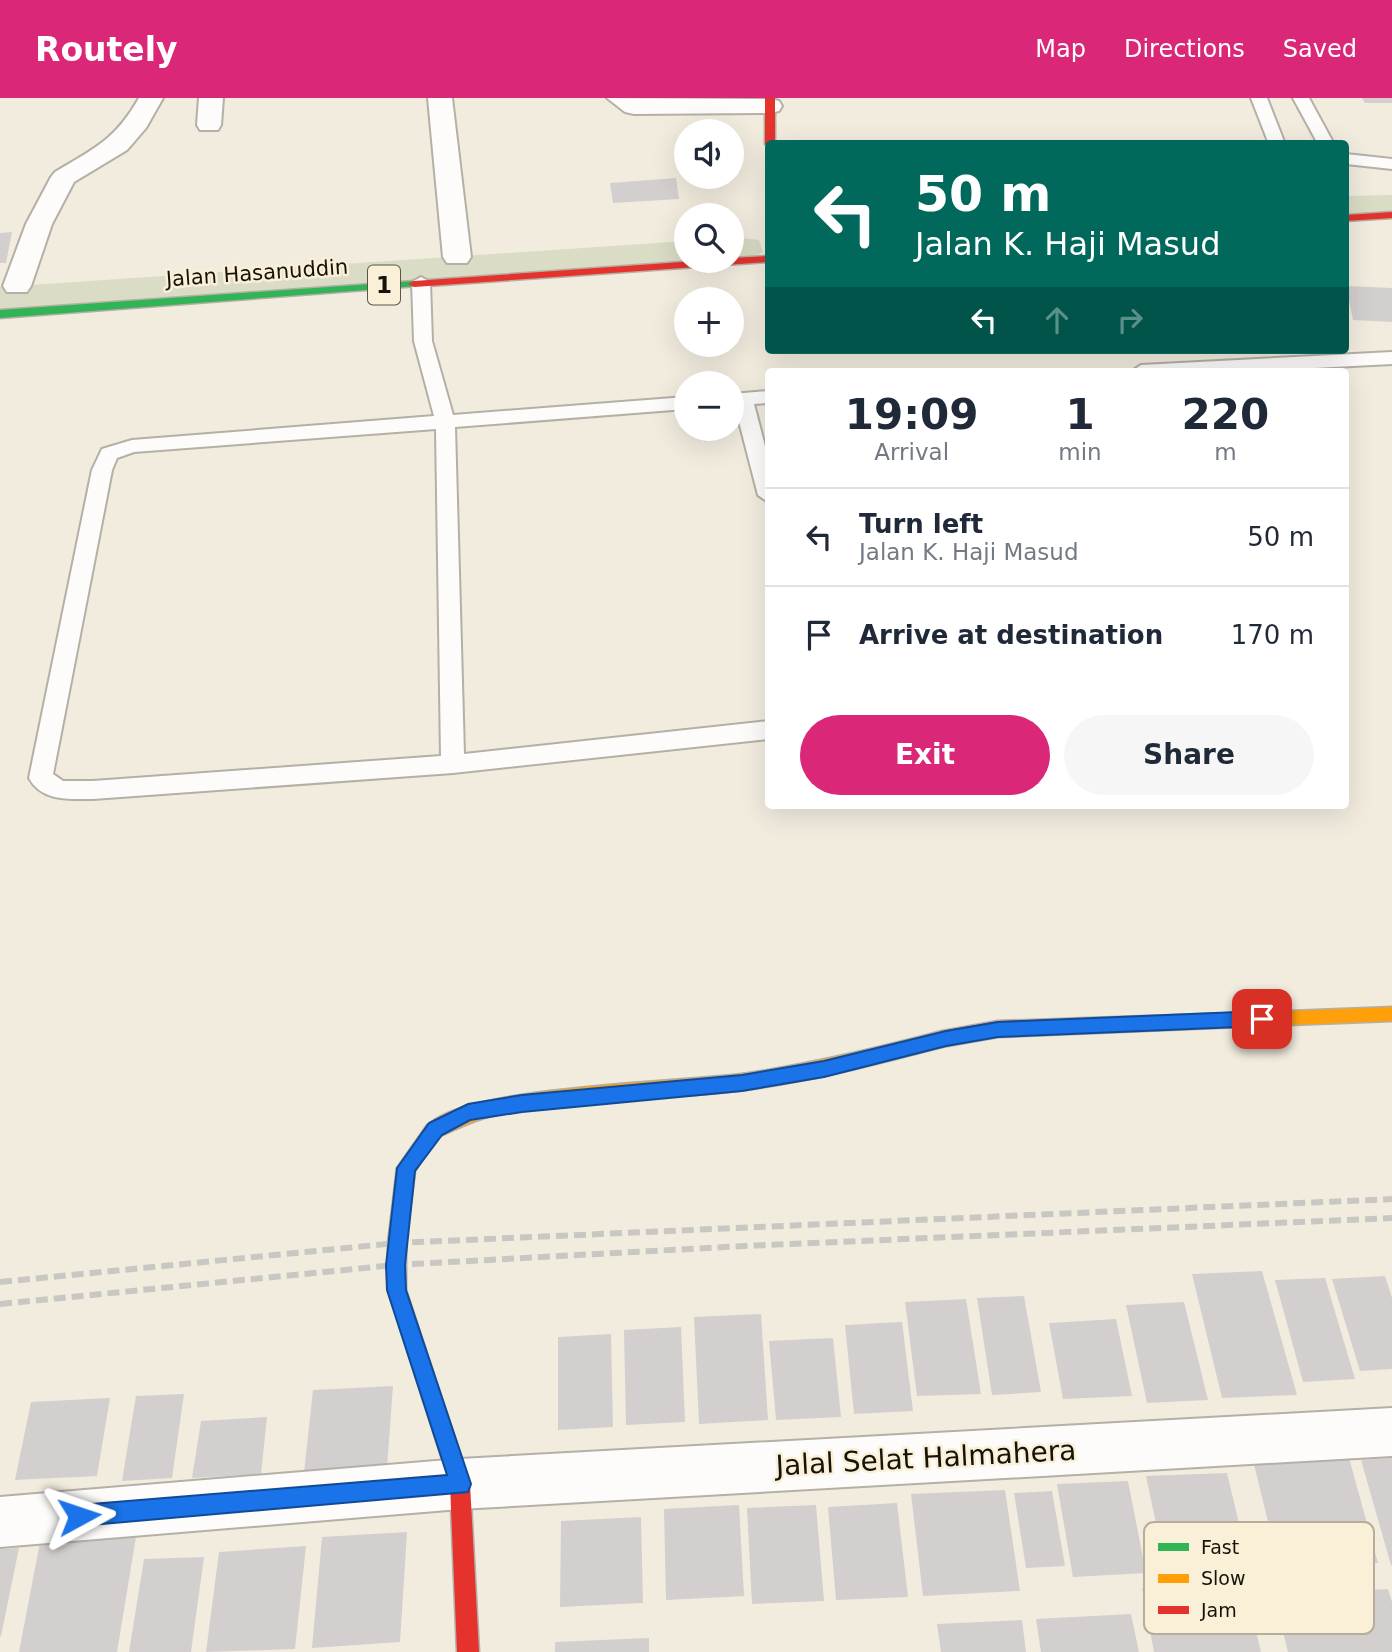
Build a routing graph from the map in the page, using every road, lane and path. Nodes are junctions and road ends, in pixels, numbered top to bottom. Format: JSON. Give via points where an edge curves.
{"nodes":[{"id":1,"x":151,"y":98,"type":"edge"},
{"id":2,"x":211,"y":98,"type":"edge"},
{"id":3,"x":440,"y":98,"type":"edge"},
{"id":4,"x":619,"y":98,"type":"edge"},
{"id":5,"x":1259,"y":98,"type":"edge"},
{"id":6,"x":1301,"y":98,"type":"edge"},
{"id":7,"x":770,"y":102,"type":"edge"},
{"id":8,"x":209,"y":125,"type":"dead end"},
{"id":9,"x":770,"y":140,"type":"edge"},
{"id":10,"x":1275,"y":140,"type":"edge"},
{"id":11,"x":1324,"y":140,"type":"edge"},
{"id":12,"x":1349,"y":159,"type":"edge"},
{"id":13,"x":1392,"y":164,"type":"edge"},
{"id":14,"x":1392,"y":215,"type":"edge"},
{"id":15,"x":1349,"y":218,"type":"edge"},
{"id":16,"x":457,"y":257,"type":"dead end"},
{"id":17,"x":765,"y":259,"type":"edge"},
{"id":18,"x":421,"y":282,"type":"junction"},
{"id":19,"x":16,"y":286,"type":"edge"},
{"id":20,"x":0,"y":314,"type":"edge"},
{"id":21,"x":1174,"y":354,"type":"edge"},
{"id":22,"x":1392,"y":358,"type":"edge"},
{"id":23,"x":1179,"y":368,"type":"joint"},
{"id":24,"x":765,"y":397,"type":"edge"},
{"id":25,"x":744,"y":399,"type":"edge"},
{"id":26,"x":674,"y":404,"type":"edge"},
{"id":27,"x":445,"y":421,"type":"junction"},
{"id":28,"x":744,"y":421,"type":"edge"},
{"id":29,"x":765,"y":486,"type":"edge"},
{"id":30,"x":765,"y":730,"type":"edge"},
{"id":31,"x":453,"y":764,"type":"junction"},
{"id":32,"x":1392,"y":1014,"type":"edge"},
{"id":33,"x":1392,"y":1432,"type":"edge"},
{"id":34,"x":460,"y":1484,"type":"junction"},
{"id":35,"x":0,"y":1522,"type":"edge"},
{"id":36,"x":468,"y":1652,"type":"edge"}],
"edges":[{"from":1,"to":19,"type":"street","via":[[118,145],[64,177],[38,224]]},
{"from":2,"to":8,"type":"street"},
{"from":3,"to":16,"type":"street"},
{"from":4,"to":7,"type":"street","via":[[634,107]]},
{"from":5,"to":10,"type":"lane"},
{"from":6,"to":11,"type":"lane"},
{"from":7,"to":9,"type":"main road"},
{"from":12,"to":13,"type":"lane"},
{"from":14,"to":15,"type":"main road"},
{"from":17,"to":18,"type":"main road","name":"Jalan Hasanuddin","number":"1"},
{"from":18,"to":20,"type":"main road","name":"Jalan Hasanuddin","number":"1"},
{"from":18,"to":27,"type":"lane","via":[[423,341]]},
{"from":21,"to":23,"type":"lane"},
{"from":22,"to":23,"type":"lane"},
{"from":24,"to":25,"type":"lane"},
{"from":26,"to":27,"type":"lane"},
{"from":27,"to":31,"type":"lane"},
{"from":27,"to":31,"type":"lane","via":[[132,446],[109,454],[102,470],[41,778],[59,790],[93,790]]},
{"from":28,"to":29,"type":"lane"},
{"from":30,"to":31,"type":"lane"},
{"from":32,"to":34,"type":"main road","via":[[998,1029],[742,1083],[468,1112],[435,1129],[406,1168],[395,1265],[397,1290]]},
{"from":33,"to":34,"type":"street","name":"Jalal Selat Halmahera"},
{"from":34,"to":35,"type":"street","name":"Jalal Selat Halmahera"},
{"from":34,"to":36,"type":"main road"}]}
